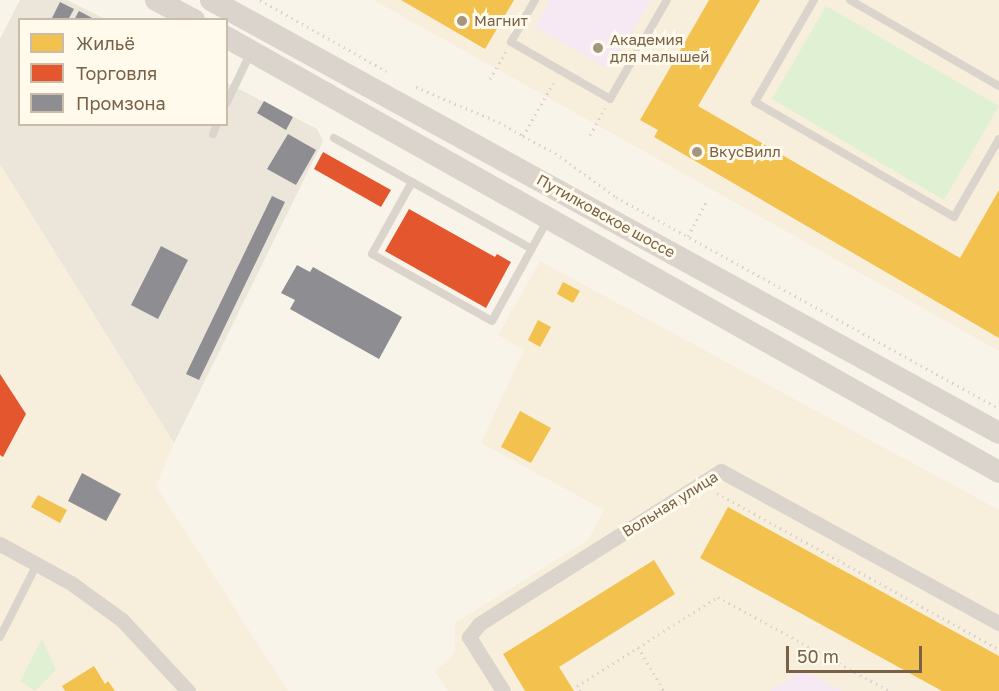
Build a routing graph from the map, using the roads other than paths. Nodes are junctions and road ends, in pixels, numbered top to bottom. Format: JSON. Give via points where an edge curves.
{"nodes":[{"id":1,"x":156,"y":0,"type":"edge"},
{"id":2,"x":211,"y":0,"type":"edge"},
{"id":3,"x":535,"y":0,"type":"edge"},
{"id":4,"x":667,"y":0,"type":"edge"},
{"id":5,"x":814,"y":0,"type":"edge"},
{"id":6,"x":850,"y":0,"type":"edge"},
{"id":7,"x":190,"y":18,"type":"edge"},
{"id":8,"x":228,"y":38,"type":"edge"},
{"id":9,"x":252,"y":50,"type":"junction"},
{"id":10,"x":999,"y":86,"type":"edge"},
{"id":11,"x":228,"y":100,"type":"edge"},
{"id":12,"x":216,"y":126,"type":"edge"},
{"id":13,"x":213,"y":134,"type":"dead end"},
{"id":14,"x":334,"y":138,"type":"dead end"},
{"id":15,"x":999,"y":139,"type":"edge"},
{"id":16,"x":412,"y":182,"type":"junction"},
{"id":17,"x":549,"y":218,"type":"junction"},
{"id":18,"x":532,"y":249,"type":"junction"},
{"id":19,"x":999,"y":433,"type":"edge"},
{"id":20,"x":999,"y":472,"type":"edge"},
{"id":21,"x":0,"y":544,"type":"edge"},
{"id":22,"x":37,"y":564,"type":"junction"},
{"id":23,"x":999,"y":623,"type":"edge"},
{"id":24,"x":0,"y":637,"type":"edge"},
{"id":25,"x":188,"y":691,"type":"edge"},
{"id":26,"x":503,"y":691,"type":"edge"}],
"edges":[{"from":1,"to":7,"type":"main road"},
{"from":2,"to":19,"type":"main road","name":"Путилковское шоссе"},
{"from":3,"to":4,"type":"lane","via":[[511,42],[610,99]]},
{"from":5,"to":15,"type":"lane","via":[[755,102],[954,217]]},
{"from":6,"to":10,"type":"lane"},
{"from":8,"to":9,"type":"main road","name":"Путилковское шоссе"},
{"from":9,"to":11,"type":"lane"},
{"from":9,"to":17,"type":"main road","name":"Путилковское шоссе"},
{"from":12,"to":13,"type":"lane"},
{"from":14,"to":16,"type":"lane"},
{"from":16,"to":18,"type":"lane"},
{"from":16,"to":18,"type":"lane","via":[[372,254],[492,321]]},
{"from":17,"to":18,"type":"lane"},
{"from":17,"to":20,"type":"main road","name":"Путилковское шоссе"},
{"from":21,"to":22,"type":"street"},
{"from":22,"to":24,"type":"lane"},
{"from":22,"to":25,"type":"street","via":[[122,620]]},
{"from":23,"to":26,"type":"street","name":"Вольная улица","via":[[721,471],[479,624],[469,637]]}]}
